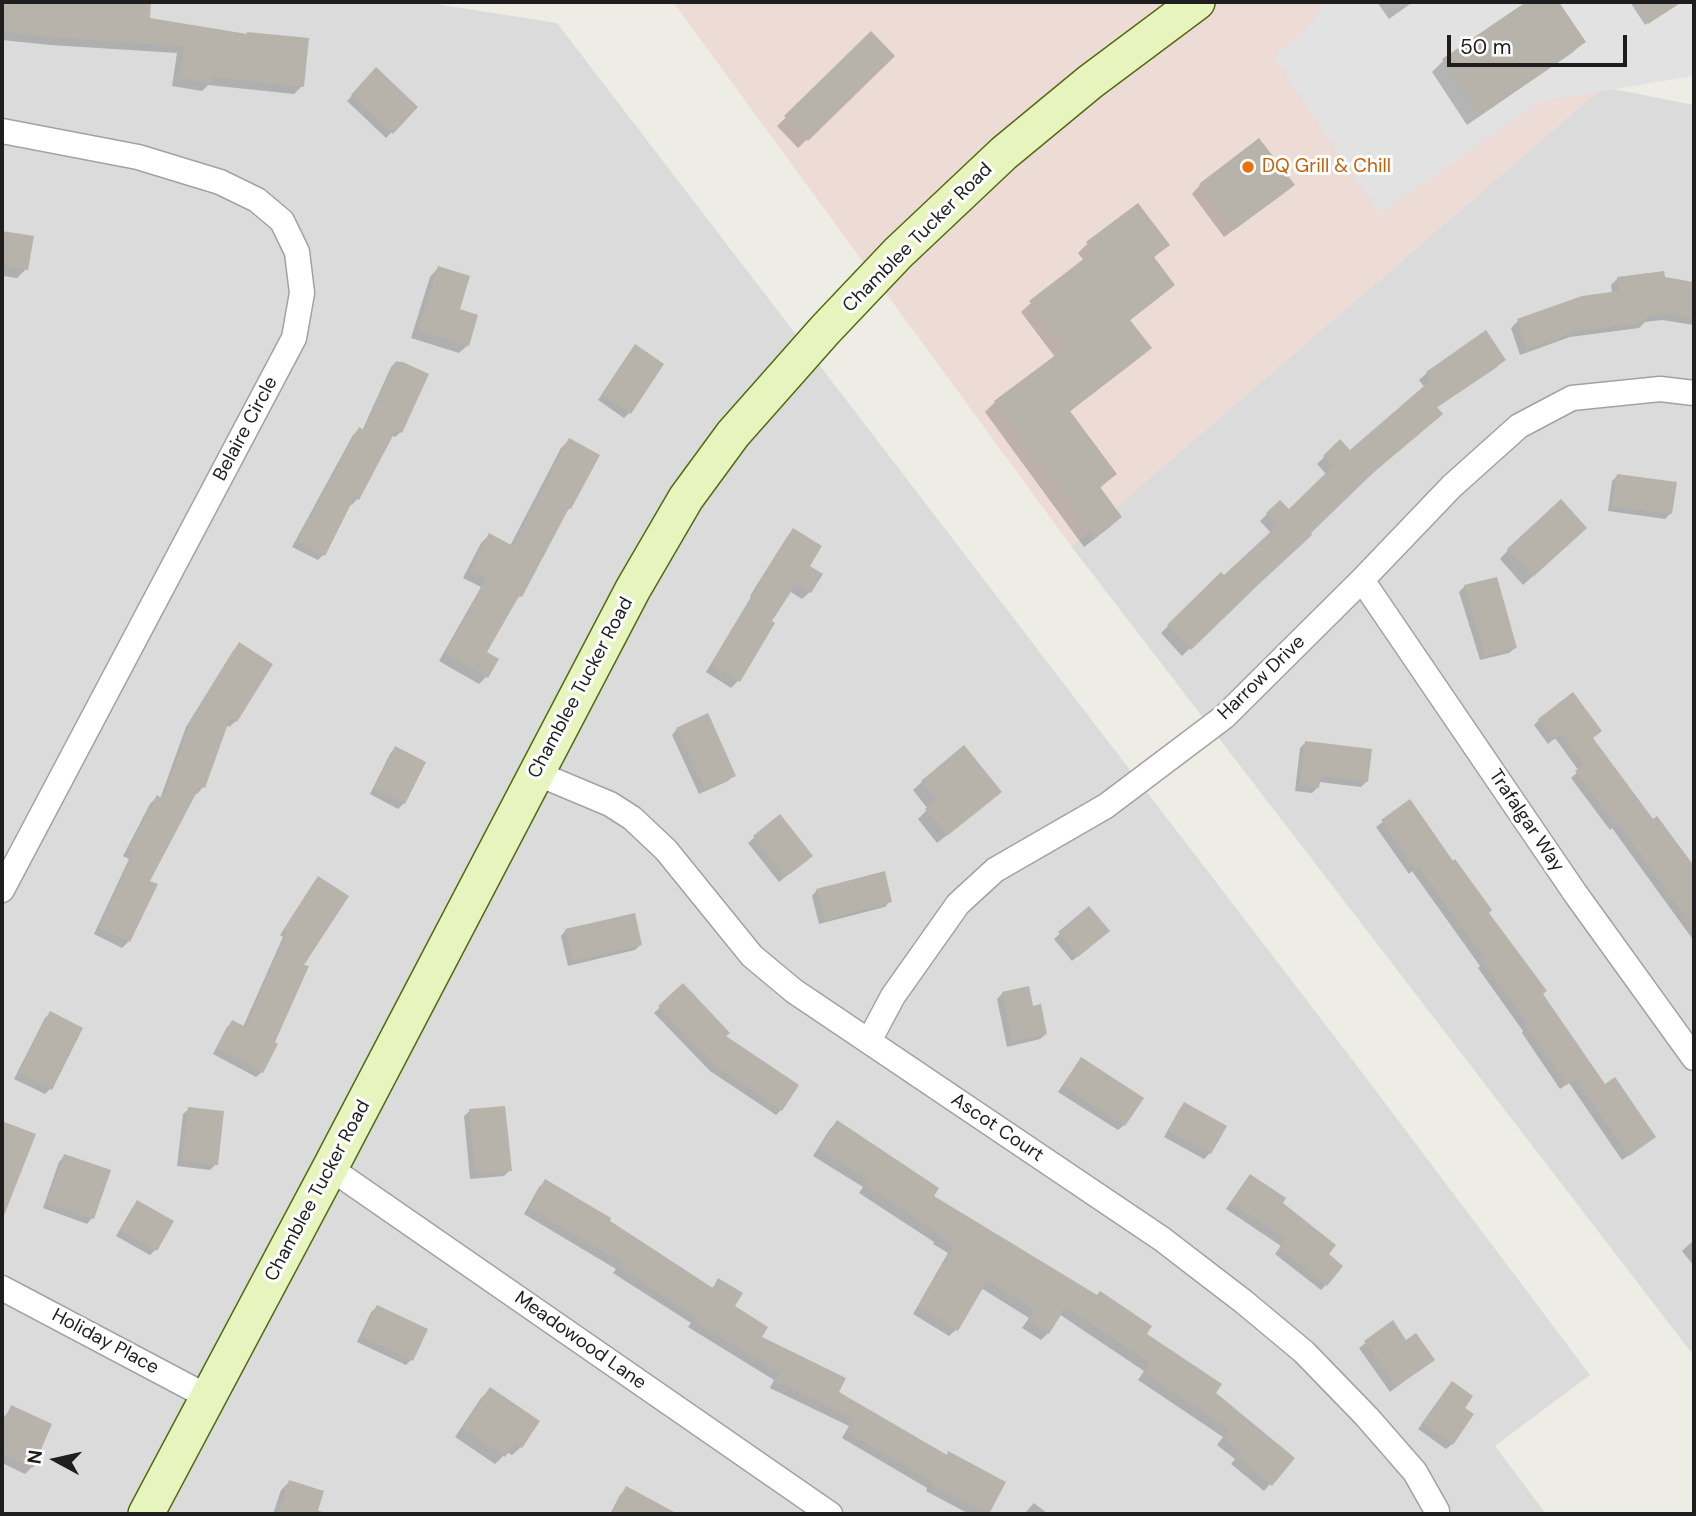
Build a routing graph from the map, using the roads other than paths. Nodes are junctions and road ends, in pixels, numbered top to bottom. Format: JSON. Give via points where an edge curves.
{"nodes":[{"id":1,"x":1197,"y":2,"type":"edge"},
{"id":2,"x":2,"y":131,"type":"edge"},
{"id":3,"x":1694,"y":393,"type":"edge"},
{"id":4,"x":1362,"y":580,"type":"junction"},
{"id":5,"x":536,"y":774,"type":"junction"},
{"id":6,"x":2,"y":890,"type":"edge"},
{"id":7,"x":869,"y":1041,"type":"junction"},
{"id":8,"x":1694,"y":1058,"type":"edge"},
{"id":9,"x":330,"y":1168,"type":"junction"},
{"id":10,"x":2,"y":1288,"type":"edge"},
{"id":11,"x":208,"y":1397,"type":"junction"},
{"id":12,"x":1437,"y":1511,"type":"dead end"},
{"id":13,"x":146,"y":1514,"type":"edge"},
{"id":14,"x":830,"y":1514,"type":"edge"}],
"edges":[{"from":1,"to":5,"type":"main road","name":"Chamblee Tucker Road","via":[[1004,153],[898,253],[733,434],[685,498]]},
{"from":2,"to":6,"type":"street","name":"Belaire Circle","via":[[138,157],[220,182],[257,200],[282,221],[297,253],[302,293],[294,338]]},
{"from":3,"to":4,"type":"street","name":"Harrow Drive","via":[[1660,389],[1572,398],[1519,426],[1452,486]]},
{"from":4,"to":7,"type":"street","name":"Harrow Drive","via":[[1224,717],[1106,806],[995,870],[958,904],[893,996]]},
{"from":4,"to":8,"type":"street","name":"Trafalgar Way","via":[[1575,894]]},
{"from":5,"to":7,"type":"street","name":"Ascot Court","via":[[610,804],[632,818],[666,850],[752,956],[794,992]]},
{"from":5,"to":9,"type":"main road","name":"Chamblee Tucker Road"},
{"from":7,"to":12,"type":"street","name":"Ascot Court","via":[[1162,1239],[1244,1301],[1304,1352],[1367,1417],[1415,1472]]},
{"from":9,"to":11,"type":"main road","name":"Chamblee Tucker Road"},
{"from":9,"to":14,"type":"street","name":"Meadowood Lane"},
{"from":10,"to":11,"type":"street","name":"Holiday Place"},
{"from":11,"to":13,"type":"main road","name":"Chamblee Tucker Road"}]}
